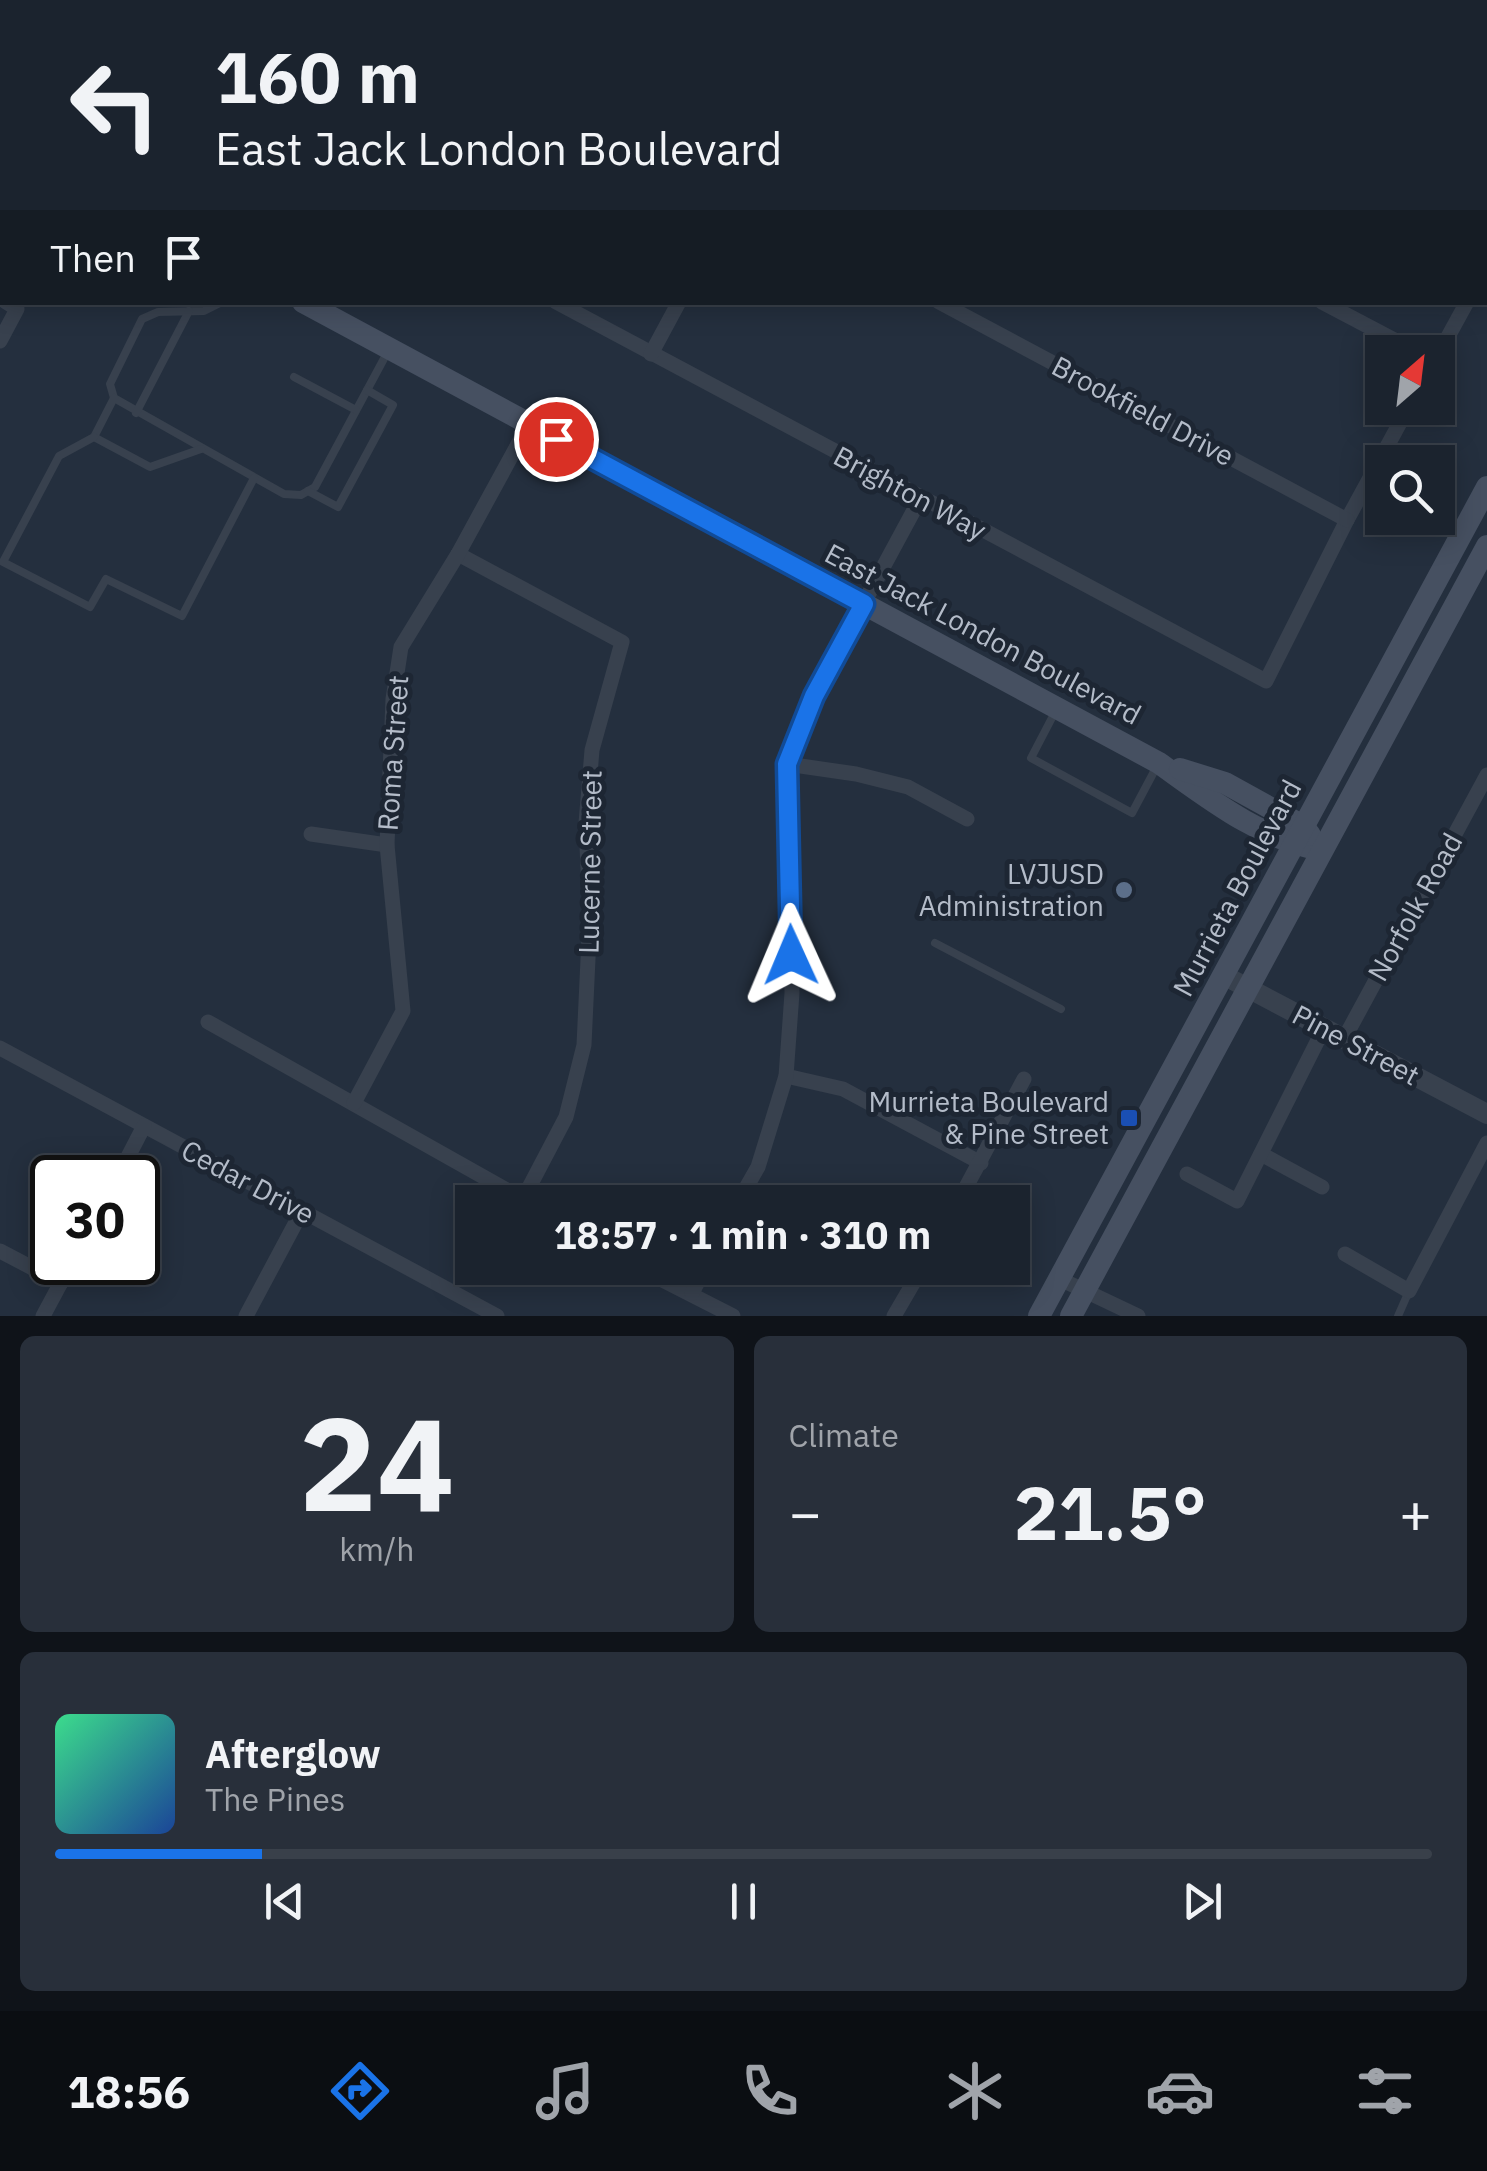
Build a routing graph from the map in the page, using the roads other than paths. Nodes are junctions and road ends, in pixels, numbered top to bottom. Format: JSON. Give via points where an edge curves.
{"nodes":[{"id":1,"x":6,"y":305,"type":"edge"},
{"id":2,"x":162,"y":305,"type":"edge"},
{"id":3,"x":216,"y":305,"type":"edge"},
{"id":4,"x":308,"y":305,"type":"edge"},
{"id":5,"x":561,"y":305,"type":"edge"},
{"id":6,"x":677,"y":305,"type":"edge"},
{"id":7,"x":944,"y":305,"type":"edge"},
{"id":8,"x":1328,"y":305,"type":"edge"},
{"id":9,"x":1465,"y":305,"type":"edge"},
{"id":10,"x":189,"y":311,"type":"junction"},
{"id":11,"x":158,"y":312,"type":"junction"},
{"id":12,"x":1385,"y":335,"type":"edge"},
{"id":13,"x":1449,"y":335,"type":"edge"},
{"id":14,"x":0,"y":342,"type":"edge"},
{"id":15,"x":389,"y":349,"type":"junction"},
{"id":16,"x":650,"y":354,"type":"junction"},
{"id":17,"x":294,"y":377,"type":"dead end"},
{"id":18,"x":367,"y":390,"type":"junction"},
{"id":19,"x":114,"y":398,"type":"junction"},
{"id":20,"x":356,"y":410,"type":"junction"},
{"id":21,"x":136,"y":413,"type":"junction"},
{"id":22,"x":529,"y":424,"type":"junction"},
{"id":23,"x":1399,"y":425,"type":"edge"},
{"id":24,"x":94,"y":436,"type":"junction"},
{"id":25,"x":202,"y":449,"type":"junction"},
{"id":26,"x":254,"y":478,"type":"junction"},
{"id":27,"x":1487,"y":487,"type":"edge"},
{"id":28,"x":308,"y":490,"type":"junction"},
{"id":29,"x":920,"y":499,"type":"junction"},
{"id":30,"x":1347,"y":520,"type":"junction"},
{"id":31,"x":1487,"y":546,"type":"edge"},
{"id":32,"x":458,"y":554,"type":"junction"},
{"id":33,"x":864,"y":604,"type":"junction"},
{"id":34,"x":1057,"y":708,"type":"junction"},
{"id":35,"x":1159,"y":762,"type":"junction"},
{"id":36,"x":787,"y":764,"type":"junction"},
{"id":37,"x":1487,"y":776,"type":"edge"},
{"id":38,"x":967,"y":819,"type":"dead end"},
{"id":39,"x":311,"y":834,"type":"dead end"},
{"id":40,"x":1298,"y":836,"type":"junction"},
{"id":41,"x":387,"y":845,"type":"junction"},
{"id":42,"x":1322,"y":850,"type":"junction"},
{"id":43,"x":935,"y":943,"type":"dead end"},
{"id":44,"x":1225,"y":976,"type":"junction"},
{"id":45,"x":1249,"y":988,"type":"junction"},
{"id":46,"x":1061,"y":1008,"type":"dead end"},
{"id":47,"x":208,"y":1022,"type":"dead end"},
{"id":48,"x":1324,"y":1028,"type":"junction"},
{"id":49,"x":1344,"y":1038,"type":"junction"},
{"id":50,"x":0,"y":1048,"type":"edge"},
{"id":51,"x":786,"y":1076,"type":"junction"},
{"id":52,"x":1024,"y":1079,"type":"dead end"},
{"id":53,"x":354,"y":1103,"type":"junction"},
{"id":54,"x":1487,"y":1114,"type":"edge"},
{"id":55,"x":144,"y":1126,"type":"junction"},
{"id":56,"x":1487,"y":1144,"type":"edge"},
{"id":57,"x":1261,"y":1154,"type":"junction"},
{"id":58,"x":129,"y":1155,"type":"edge"},
{"id":59,"x":981,"y":1162,"type":"junction"},
{"id":60,"x":1187,"y":1174,"type":"dead end"},
{"id":61,"x":498,"y":1185,"type":"edge"},
{"id":62,"x":534,"y":1185,"type":"edge"},
{"id":63,"x":748,"y":1185,"type":"edge"},
{"id":64,"x":968,"y":1185,"type":"edge"},
{"id":65,"x":1322,"y":1188,"type":"dead end"},
{"id":66,"x":302,"y":1211,"type":"junction"},
{"id":67,"x":0,"y":1251,"type":"edge"},
{"id":68,"x":1345,"y":1254,"type":"dead end"},
{"id":69,"x":30,"y":1267,"type":"edge"},
{"id":70,"x":1060,"y":1278,"type":"junction"},
{"id":71,"x":59,"y":1285,"type":"edge"},
{"id":72,"x":675,"y":1285,"type":"edge"},
{"id":73,"x":696,"y":1285,"type":"edge"},
{"id":74,"x":912,"y":1285,"type":"edge"},
{"id":75,"x":1084,"y":1291,"type":"junction"},
{"id":76,"x":1409,"y":1292,"type":"junction"},
{"id":77,"x":692,"y":1293,"type":"junction"},
{"id":78,"x":44,"y":1316,"type":"edge"},
{"id":79,"x":246,"y":1316,"type":"edge"},
{"id":80,"x":497,"y":1316,"type":"edge"},
{"id":81,"x":733,"y":1316,"type":"edge"},
{"id":82,"x":894,"y":1316,"type":"edge"},
{"id":83,"x":1039,"y":1316,"type":"edge"},
{"id":84,"x":1071,"y":1316,"type":"edge"},
{"id":85,"x":1138,"y":1316,"type":"edge"},
{"id":86,"x":1398,"y":1316,"type":"edge"}],
"edges":[{"from":1,"to":14,"type":"street"},
{"from":2,"to":11,"type":"lane"},
{"from":3,"to":10,"type":"lane"},
{"from":4,"to":15,"type":"main road","name":"East Jack London Boulevard"},
{"from":5,"to":16,"type":"street","name":"Brighton Way"},
{"from":6,"to":16,"type":"street"},
{"from":7,"to":30,"type":"street","name":"Brookfield Drive"},
{"from":8,"to":12,"type":"street"},
{"from":9,"to":13,"type":"street"},
{"from":10,"to":11,"type":"lane"},
{"from":10,"to":21,"type":"lane"},
{"from":11,"to":19,"type":"lane","via":[[142,319],[110,384]]},
{"from":15,"to":18,"type":"lane"},
{"from":15,"to":22,"type":"main road","name":"East Jack London Boulevard"},
{"from":16,"to":29,"type":"street","name":"Brighton Way"},
{"from":17,"to":20,"type":"lane"},
{"from":18,"to":20,"type":"lane"},
{"from":18,"to":28,"type":"lane","via":[[394,405],[338,507]]},
{"from":19,"to":21,"type":"lane"},
{"from":19,"to":24,"type":"lane"},
{"from":20,"to":28,"type":"lane"},
{"from":21,"to":25,"type":"lane"},
{"from":22,"to":32,"type":"street","name":"Roma Street"},
{"from":22,"to":33,"type":"main road","name":"East Jack London Boulevard"},
{"from":23,"to":30,"type":"street"},
{"from":24,"to":25,"type":"lane","via":[[150,467]]},
{"from":24,"to":26,"type":"lane","via":[[59,456],[3,562],[90,608],[106,579],[182,616]]},
{"from":25,"to":26,"type":"lane"},
{"from":26,"to":28,"type":"lane","via":[[284,494]]},
{"from":27,"to":40,"type":"main road","name":"Murrieta Boulevard"},
{"from":29,"to":30,"type":"street","name":"Brighton Way","via":[[1266,681]]},
{"from":29,"to":33,"type":"street"},
{"from":31,"to":42,"type":"main road","name":"Murrieta Boulevard"},
{"from":32,"to":41,"type":"street","name":"Roma Street","via":[[401,647]]},
{"from":32,"to":62,"type":"street","name":"Lucerne Street","via":[[622,642],[592,750],[584,1045],[566,1117]]},
{"from":33,"to":34,"type":"main road","name":"East Jack London Boulevard"},
{"from":33,"to":36,"type":"street","via":[[814,696]]},
{"from":34,"to":35,"type":"main road","name":"East Jack London Boulevard"},
{"from":34,"to":35,"type":"lane","via":[[1031,758],[1132,813]]},
{"from":35,"to":40,"type":"main road","name":"East Jack London Boulevard","via":[[1225,783]]},
{"from":36,"to":38,"type":"street","via":[[908,787]]},
{"from":36,"to":51,"type":"street","via":[[792,993]]},
{"from":37,"to":49,"type":"street","name":"Norfolk Road"},
{"from":39,"to":41,"type":"street"},
{"from":40,"to":42,"type":"main road","name":"East Jack London Boulevard"},
{"from":40,"to":44,"type":"main road","name":"Murrieta Boulevard"},
{"from":41,"to":53,"type":"street","name":"Roma Street","via":[[402,1011]]},
{"from":42,"to":45,"type":"main road","name":"Murrieta Boulevard"},
{"from":43,"to":46,"type":"lane"},
{"from":44,"to":45,"type":"street","name":"Pine Street"},
{"from":44,"to":70,"type":"main road","name":"Murrieta Boulevard"},
{"from":45,"to":48,"type":"street","name":"Pine Street"},
{"from":45,"to":75,"type":"main road","name":"Murrieta Boulevard"},
{"from":47,"to":53,"type":"street"},
{"from":48,"to":49,"type":"street","name":"Pine Street"},
{"from":48,"to":57,"type":"street"},
{"from":49,"to":54,"type":"street","name":"Pine Street"},
{"from":50,"to":55,"type":"street","name":"Cedar Drive"},
{"from":51,"to":59,"type":"street","via":[[843,1089]]},
{"from":51,"to":63,"type":"street"},
{"from":52,"to":59,"type":"street"},
{"from":53,"to":61,"type":"street"},
{"from":55,"to":58,"type":"street"},
{"from":55,"to":66,"type":"street","name":"Cedar Drive"},
{"from":56,"to":76,"type":"street"},
{"from":57,"to":60,"type":"street","via":[[1236,1201]]},
{"from":57,"to":65,"type":"street"},
{"from":59,"to":64,"type":"street"},
{"from":66,"to":79,"type":"street"},
{"from":66,"to":80,"type":"street","name":"Cedar Drive"},
{"from":67,"to":69,"type":"street"},
{"from":68,"to":76,"type":"street"},
{"from":70,"to":75,"type":"street"},
{"from":70,"to":83,"type":"main road","name":"Murrieta Boulevard"},
{"from":71,"to":78,"type":"street"},
{"from":72,"to":77,"type":"street"},
{"from":73,"to":77,"type":"street"},
{"from":74,"to":82,"type":"street"},
{"from":75,"to":84,"type":"main road","name":"Murrieta Boulevard"},
{"from":75,"to":85,"type":"street"},
{"from":76,"to":86,"type":"lane"},
{"from":77,"to":81,"type":"street"}]}
